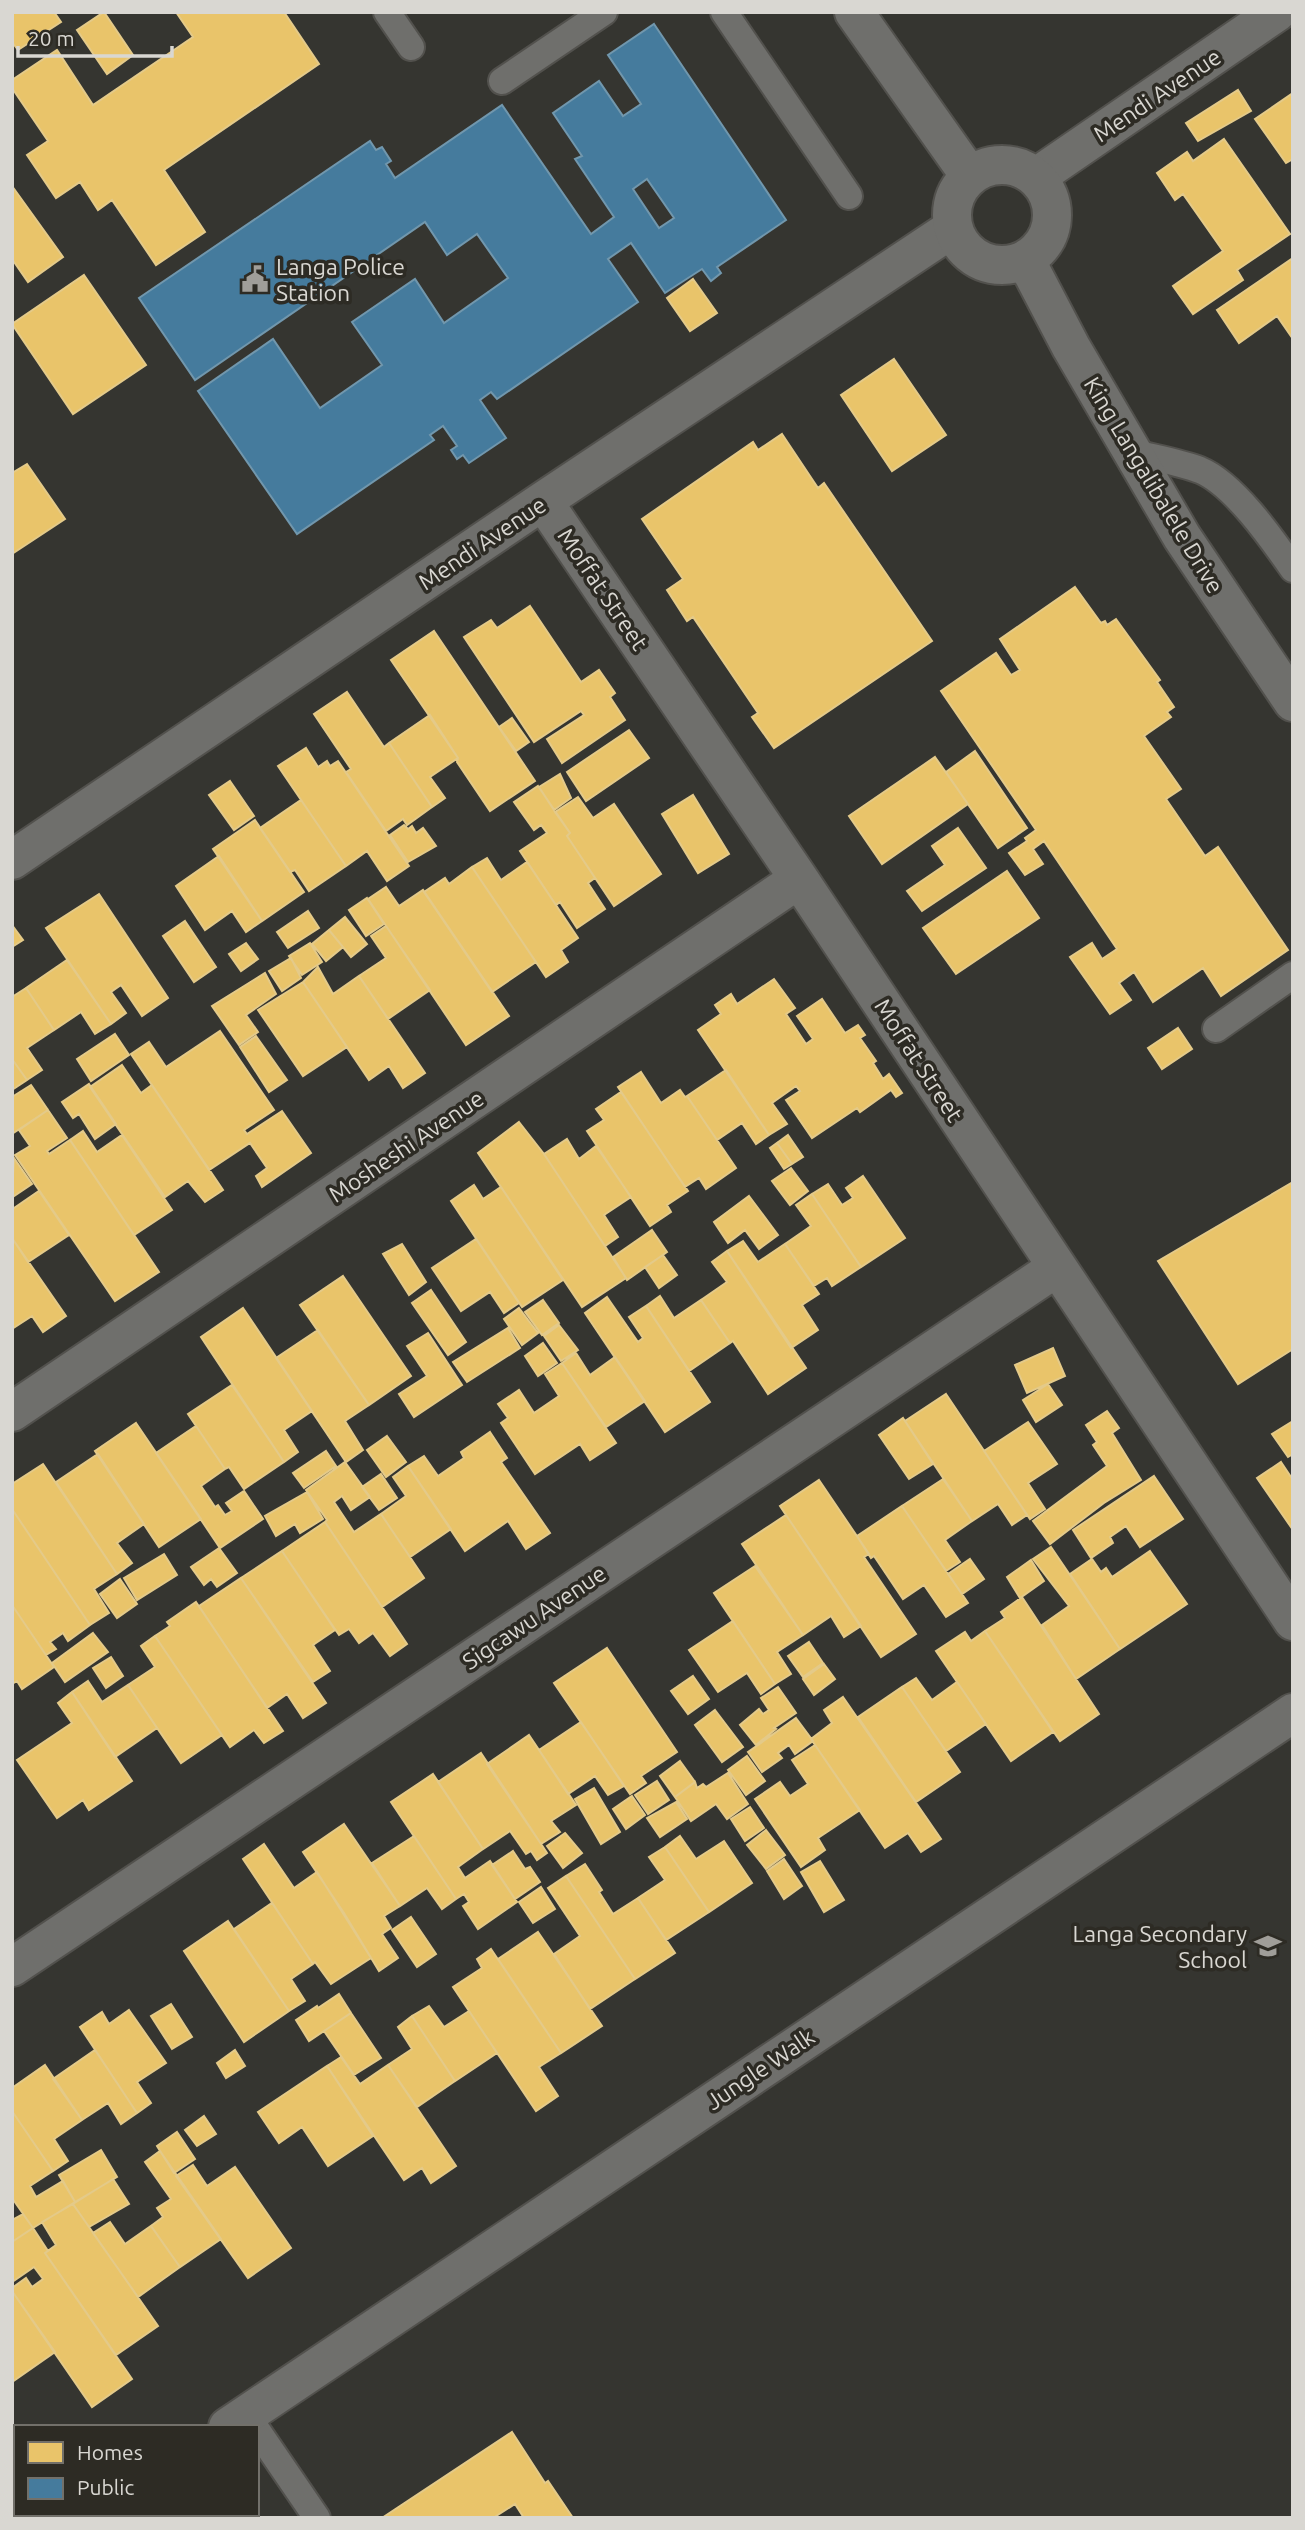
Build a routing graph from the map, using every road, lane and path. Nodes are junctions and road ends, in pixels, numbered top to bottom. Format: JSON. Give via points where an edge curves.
{"nodes":[{"id":1,"x":387,"y":12,"type":"edge"},
{"id":2,"x":604,"y":12,"type":"edge"},
{"id":3,"x":724,"y":12,"type":"edge"},
{"id":4,"x":855,"y":12,"type":"edge"},
{"id":5,"x":1277,"y":12,"type":"edge"},
{"id":6,"x":411,"y":47,"type":"dead end"},
{"id":7,"x":502,"y":81,"type":"dead end"},
{"id":8,"x":970,"y":176,"type":"junction"},
{"id":9,"x":1038,"y":179,"type":"junction"},
{"id":10,"x":849,"y":196,"type":"dead end"},
{"id":11,"x":953,"y":228,"type":"junction"},
{"id":12,"x":1026,"y":261,"type":"junction"},
{"id":13,"x":1131,"y":452,"type":"junction"},
{"id":14,"x":543,"y":501,"type":"junction"},
{"id":15,"x":1293,"y":569,"type":"edge"},
{"id":16,"x":1293,"y":702,"type":"edge"},
{"id":17,"x":12,"y":860,"type":"edge"},
{"id":18,"x":799,"y":879,"type":"junction"},
{"id":19,"x":1293,"y":975,"type":"edge"},
{"id":20,"x":1216,"y":1028,"type":"dead end"},
{"id":21,"x":1056,"y":1268,"type":"junction"},
{"id":22,"x":12,"y":1412,"type":"edge"},
{"id":23,"x":1293,"y":1621,"type":"edge"},
{"id":24,"x":1293,"y":1713,"type":"edge"},
{"id":25,"x":12,"y":1967,"type":"edge"},
{"id":26,"x":247,"y":2424,"type":"edge"},
{"id":27,"x":259,"y":2440,"type":"edge"},
{"id":28,"x":317,"y":2518,"type":"edge"}],
"edges":[{"from":1,"to":6,"type":"lane"},
{"from":2,"to":7,"type":"lane"},
{"from":3,"to":10,"type":"lane"},
{"from":4,"to":8,"type":"street"},
{"from":5,"to":9,"type":"street","name":"Mendi Avenue"},
{"from":8,"to":9,"type":"street","via":[[997,164],[1026,170]]},
{"from":8,"to":11,"type":"street","via":[[956,195]]},
{"from":9,"to":12,"type":"street","via":[[1052,206],[1052,222],[1044,243]]},
{"from":11,"to":12,"type":"street","via":[[970,254],[983,262]]},
{"from":11,"to":14,"type":"street","name":"Mendi Avenue"},
{"from":12,"to":13,"type":"street","name":"King Langalibalele Drive"},
{"from":13,"to":15,"type":"lane","via":[[1201,471],[1222,483]]},
{"from":13,"to":16,"type":"street","name":"King Langalibalele Drive"},
{"from":14,"to":17,"type":"street","name":"Mendi Avenue"},
{"from":14,"to":18,"type":"street","name":"Moffat Street"},
{"from":18,"to":21,"type":"street","name":"Moffat Street"},
{"from":18,"to":22,"type":"street","name":"Mosheshi Avenue"},
{"from":19,"to":20,"type":"lane"},
{"from":21,"to":23,"type":"street","name":"Moffat Street"},
{"from":21,"to":25,"type":"street","name":"Sigcawu Avenue"},
{"from":24,"to":26,"type":"street","name":"Jungle Walk"},
{"from":27,"to":28,"type":"lane"}]}
